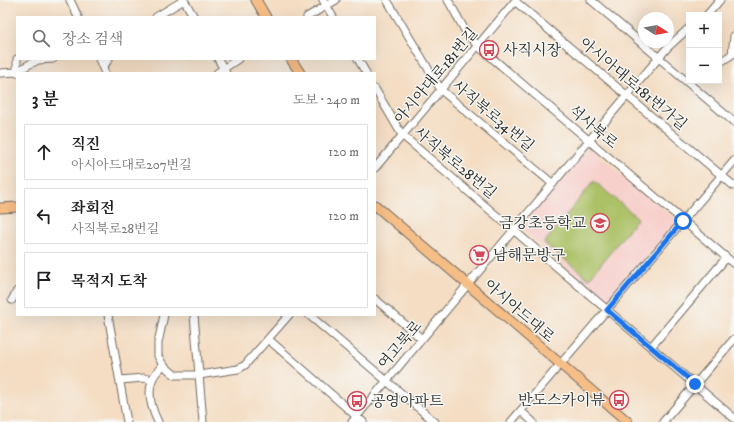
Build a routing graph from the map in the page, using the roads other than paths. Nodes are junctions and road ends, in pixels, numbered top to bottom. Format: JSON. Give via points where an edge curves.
{"nodes":[{"id":1,"x":70,"y":0,"type":"edge"},
{"id":2,"x":184,"y":0,"type":"edge"},
{"id":3,"x":256,"y":0,"type":"edge"},
{"id":4,"x":336,"y":0,"type":"edge"},
{"id":5,"x":386,"y":0,"type":"edge"},
{"id":6,"x":448,"y":0,"type":"edge"},
{"id":7,"x":591,"y":0,"type":"edge"},
{"id":8,"x":720,"y":0,"type":"edge"},
{"id":9,"x":516,"y":1,"type":"edge"},
{"id":10,"x":325,"y":3,"type":"edge"},
{"id":11,"x":710,"y":12,"type":"edge"},
{"id":12,"x":78,"y":16,"type":"edge"},
{"id":13,"x":158,"y":16,"type":"edge"},
{"id":14,"x":193,"y":16,"type":"edge"},
{"id":15,"x":265,"y":16,"type":"edge"},
{"id":16,"x":308,"y":16,"type":"edge"},
{"id":17,"x":332,"y":16,"type":"edge"},
{"id":18,"x":686,"y":31,"type":"edge"},
{"id":19,"x":734,"y":36,"type":"edge"},
{"id":20,"x":478,"y":46,"type":"junction"},
{"id":21,"x":733,"y":54,"type":"edge"},
{"id":22,"x":659,"y":58,"type":"junction"},
{"id":23,"x":17,"y":60,"type":"edge"},
{"id":24,"x":38,"y":60,"type":"edge"},
{"id":25,"x":99,"y":60,"type":"edge"},
{"id":26,"x":109,"y":60,"type":"edge"},
{"id":27,"x":219,"y":60,"type":"edge"},
{"id":28,"x":237,"y":60,"type":"edge"},
{"id":29,"x":292,"y":60,"type":"edge"},
{"id":30,"x":359,"y":60,"type":"edge"},
{"id":31,"x":722,"y":61,"type":"edge"},
{"id":32,"x":104,"y":70,"type":"edge"},
{"id":33,"x":225,"y":71,"type":"edge"},
{"id":34,"x":17,"y":72,"type":"edge"},
{"id":35,"x":18,"y":72,"type":"edge"},
{"id":36,"x":299,"y":72,"type":"edge"},
{"id":37,"x":365,"y":72,"type":"edge"},
{"id":38,"x":16,"y":73,"type":"edge"},
{"id":39,"x":0,"y":74,"type":"edge"},
{"id":40,"x":686,"y":77,"type":"edge"},
{"id":41,"x":695,"y":84,"type":"edge"},
{"id":42,"x":441,"y":90,"type":"junction"},
{"id":43,"x":376,"y":91,"type":"edge"},
{"id":44,"x":627,"y":96,"type":"junction"},
{"id":45,"x":734,"y":122,"type":"edge"},
{"id":46,"x":402,"y":135,"type":"junction"},
{"id":47,"x":589,"y":141,"type":"junction"},
{"id":48,"x":734,"y":161,"type":"edge"},
{"id":49,"x":376,"y":167,"type":"edge"},
{"id":50,"x":722,"y":175,"type":"junction"},
{"id":51,"x":553,"y":184,"type":"junction"},
{"id":52,"x":734,"y":186,"type":"edge"},
{"id":53,"x":16,"y":207,"type":"edge"},
{"id":54,"x":0,"y":208,"type":"edge"},
{"id":55,"x":377,"y":210,"type":"edge"},
{"id":56,"x":683,"y":221,"type":"junction"},
{"id":57,"x":514,"y":230,"type":"junction"},
{"id":58,"x":726,"y":258,"type":"junction"},
{"id":59,"x":734,"y":264,"type":"edge"},
{"id":60,"x":468,"y":285,"type":"junction"},
{"id":61,"x":16,"y":293,"type":"edge"},
{"id":62,"x":12,"y":300,"type":"dead end"},
{"id":63,"x":376,"y":300,"type":"edge"},
{"id":64,"x":607,"y":310,"type":"junction"},
{"id":65,"x":108,"y":316,"type":"edge"},
{"id":66,"x":164,"y":316,"type":"edge"},
{"id":67,"x":194,"y":316,"type":"edge"},
{"id":68,"x":288,"y":316,"type":"edge"},
{"id":69,"x":310,"y":316,"type":"edge"},
{"id":70,"x":268,"y":339,"type":"junction"},
{"id":71,"x":422,"y":339,"type":"junction"},
{"id":72,"x":734,"y":339,"type":"edge"},
{"id":73,"x":650,"y":346,"type":"junction"},
{"id":74,"x":163,"y":365,"type":"junction"},
{"id":75,"x":560,"y":365,"type":"junction"},
{"id":76,"x":199,"y":375,"type":"junction"},
{"id":77,"x":120,"y":380,"type":"junction"},
{"id":78,"x":152,"y":380,"type":"junction"},
{"id":79,"x":386,"y":381,"type":"junction"},
{"id":80,"x":695,"y":384,"type":"junction"},
{"id":81,"x":520,"y":411,"type":"junction"},
{"id":82,"x":734,"y":418,"type":"edge"},
{"id":83,"x":354,"y":419,"type":"edge"},
{"id":84,"x":127,"y":422,"type":"edge"},
{"id":85,"x":158,"y":422,"type":"edge"},
{"id":86,"x":203,"y":422,"type":"edge"},
{"id":87,"x":363,"y":422,"type":"edge"},
{"id":88,"x":435,"y":422,"type":"edge"},
{"id":89,"x":511,"y":422,"type":"edge"},
{"id":90,"x":533,"y":422,"type":"edge"},
{"id":91,"x":628,"y":422,"type":"edge"},
{"id":92,"x":663,"y":422,"type":"edge"}],
"edges":[{"from":1,"to":12,"type":"street"},
{"from":2,"to":13,"type":"street"},
{"from":2,"to":14,"type":"street"},
{"from":3,"to":15,"type":"main road"},
{"from":4,"to":10,"type":"street"},
{"from":5,"to":42,"type":"street","name":"사직북로34번길"},
{"from":6,"to":20,"type":"street","name":"석사북로","via":[[467,34]]},
{"from":7,"to":22,"type":"street"},
{"from":8,"to":11,"type":"street"},
{"from":9,"to":20,"type":"street","name":"아시아대로181번길"},
{"from":9,"to":44,"type":"street","name":"아시아대로181번가길"},
{"from":10,"to":16,"type":"street"},
{"from":10,"to":17,"type":"street"},
{"from":18,"to":22,"type":"street","name":"여고북로"},
{"from":19,"to":21,"type":"street"},
{"from":20,"to":42,"type":"street","name":"아시아대로181번길"},
{"from":20,"to":47,"type":"street","name":"석사북로"},
{"from":21,"to":31,"type":"street"},
{"from":22,"to":40,"type":"street"},
{"from":22,"to":44,"type":"street","name":"여고북로"},
{"from":23,"to":34,"type":"street"},
{"from":24,"to":35,"type":"street"},
{"from":25,"to":32,"type":"street"},
{"from":26,"to":32,"type":"street"},
{"from":27,"to":33,"type":"street"},
{"from":28,"to":33,"type":"street"},
{"from":29,"to":36,"type":"main road"},
{"from":30,"to":37,"type":"street"},
{"from":38,"to":39,"type":"street"},
{"from":41,"to":45,"type":"street"},
{"from":42,"to":46,"type":"street","name":"아시아대로181번길"},
{"from":42,"to":51,"type":"street","name":"사직북로34번길"},
{"from":43,"to":46,"type":"street","name":"사직북로28번길"},
{"from":44,"to":47,"type":"street","name":"여고북로"},
{"from":44,"to":50,"type":"street","name":"아시아대로181번가길"},
{"from":46,"to":49,"type":"street","name":"아시아대로181번길"},
{"from":46,"to":57,"type":"street","name":"사직북로28번길"},
{"from":47,"to":51,"type":"street","name":"여고북로"},
{"from":47,"to":56,"type":"street","name":"석사북로"},
{"from":48,"to":50,"type":"street"},
{"from":50,"to":52,"type":"street","name":"아시아대로181번가길"},
{"from":50,"to":56,"type":"street"},
{"from":51,"to":57,"type":"street","name":"여고북로"},
{"from":53,"to":54,"type":"main road"},
{"from":55,"to":60,"type":"main road","name":"아시아드대로"},
{"from":56,"to":58,"type":"street","name":"석사북로"},
{"from":56,"to":64,"type":"street"},
{"from":57,"to":60,"type":"street","name":"여고북로"},
{"from":57,"to":64,"type":"street","name":"사직북로28번길"},
{"from":58,"to":59,"type":"street","name":"석사북로"},
{"from":58,"to":73,"type":"street"},
{"from":60,"to":71,"type":"street","name":"여고북로"},
{"from":60,"to":75,"type":"main road","name":"아시아드대로"},
{"from":61,"to":62,"type":"street"},
{"from":63,"to":71,"type":"street"},
{"from":64,"to":73,"type":"street","name":"사직북로28번길"},
{"from":64,"to":75,"type":"street"},
{"from":65,"to":77,"type":"street"},
{"from":66,"to":74,"type":"street","via":[[158,343],[158,356]]},
{"from":67,"to":76,"type":"street"},
{"from":68,"to":70,"type":"street"},
{"from":69,"to":79,"type":"street"},
{"from":70,"to":76,"type":"street","via":[[245,365],[238,369]]},
{"from":70,"to":83,"type":"street"},
{"from":71,"to":79,"type":"street","name":"여고북로"},
{"from":72,"to":80,"type":"street"},
{"from":73,"to":80,"type":"street","name":"사직북로28번길"},
{"from":74,"to":76,"type":"street","via":[[175,375]]},
{"from":74,"to":78,"type":"street"},
{"from":75,"to":81,"type":"street"},
{"from":75,"to":91,"type":"main road","name":"아시아드대로"},
{"from":76,"to":86,"type":"street"},
{"from":77,"to":78,"type":"street"},
{"from":77,"to":84,"type":"street"},
{"from":78,"to":85,"type":"street","via":[[151,409]]},
{"from":79,"to":83,"type":"street","name":"여고북로"},
{"from":79,"to":88,"type":"street"},
{"from":80,"to":82,"type":"street","name":"사직북로28번길"},
{"from":80,"to":92,"type":"street"},
{"from":81,"to":89,"type":"street"},
{"from":81,"to":90,"type":"street"},
{"from":83,"to":87,"type":"street"}]}
